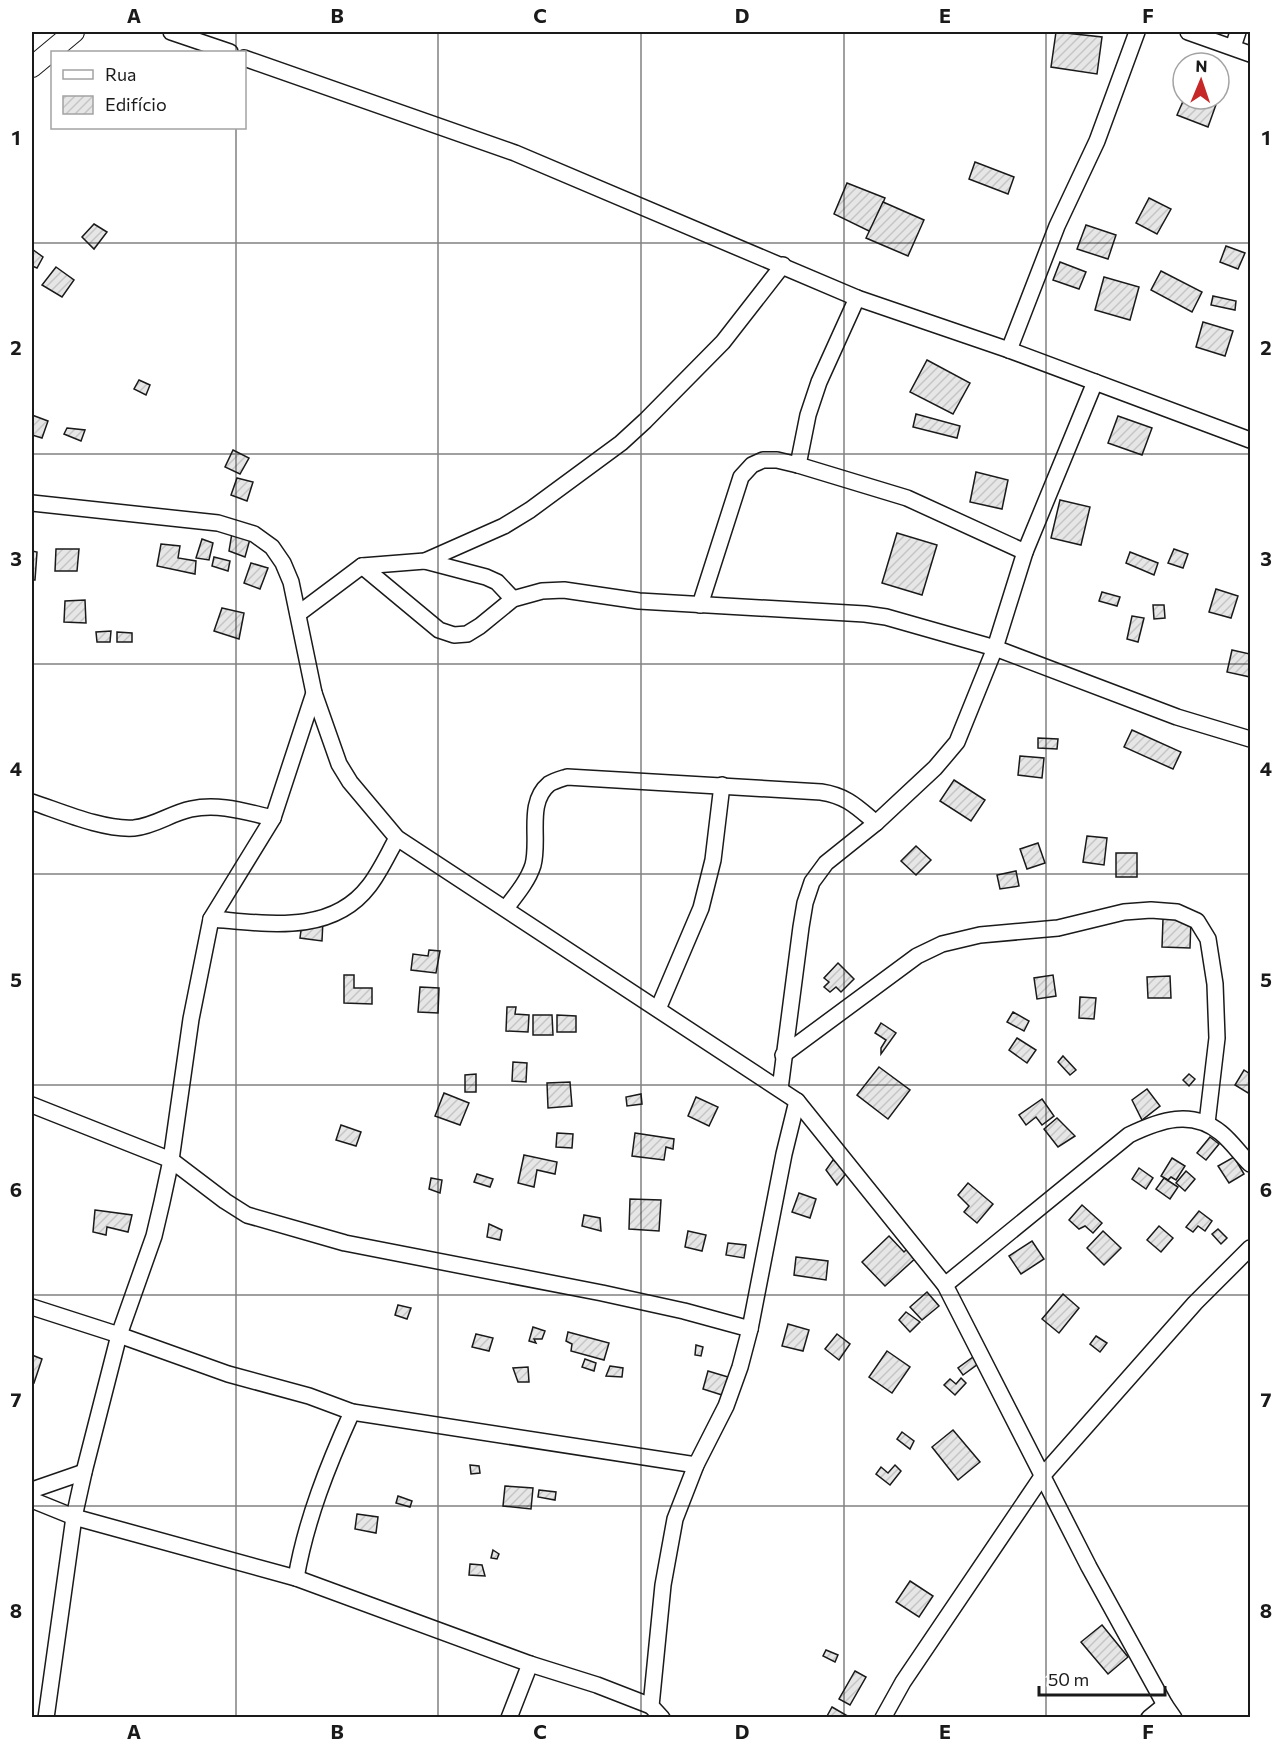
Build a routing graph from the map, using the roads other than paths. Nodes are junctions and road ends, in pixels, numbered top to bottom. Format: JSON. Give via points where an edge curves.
{"nodes":[{"id":1,"x":74,"y":32,"type":"edge"},
{"id":2,"x":174,"y":32,"type":"edge"},
{"id":3,"x":1137,"y":32,"type":"edge"},
{"id":4,"x":1188,"y":32,"type":"edge"},
{"id":5,"x":1238,"y":32,"type":"edge"},
{"id":6,"x":1233,"y":47,"type":"junction"},
{"id":7,"x":51,"y":51,"type":"edge"},
{"id":8,"x":51,"y":51,"type":"edge"},
{"id":9,"x":227,"y":51,"type":"edge"},
{"id":10,"x":1251,"y":54,"type":"edge"},
{"id":11,"x":246,"y":59,"type":"edge"},
{"id":12,"x":32,"y":67,"type":"edge"},
{"id":13,"x":783,"y":265,"type":"junction"},
{"id":14,"x":857,"y":298,"type":"junction"},
{"id":15,"x":1009,"y":350,"type":"junction"},
{"id":16,"x":1095,"y":381,"type":"junction"},
{"id":17,"x":1251,"y":440,"type":"edge"},
{"id":18,"x":798,"y":465,"type":"junction"},
{"id":19,"x":32,"y":503,"type":"edge"},
{"id":20,"x":1025,"y":552,"type":"junction"},
{"id":21,"x":425,"y":561,"type":"junction"},
{"id":22,"x":362,"y":566,"type":"junction"},
{"id":23,"x":513,"y":599,"type":"junction"},
{"id":24,"x":700,"y":605,"type":"junction"},
{"id":25,"x":298,"y":614,"type":"junction"},
{"id":26,"x":995,"y":648,"type":"junction"},
{"id":27,"x":314,"y":693,"type":"junction"},
{"id":28,"x":1251,"y":739,"type":"edge"},
{"id":29,"x":722,"y":785,"type":"junction"},
{"id":30,"x":32,"y":802,"type":"edge"},
{"id":31,"x":273,"y":818,"type":"junction"},
{"id":32,"x":876,"y":824,"type":"junction"},
{"id":33,"x":397,"y":838,"type":"junction"},
{"id":34,"x":506,"y":908,"type":"junction"},
{"id":35,"x":211,"y":919,"type":"junction"},
{"id":36,"x":658,"y":1009,"type":"junction"},
{"id":37,"x":783,"y":1055,"type":"junction"},
{"id":38,"x":780,"y":1089,"type":"junction"},
{"id":39,"x":797,"y":1101,"type":"junction"},
{"id":40,"x":32,"y":1106,"type":"edge"},
{"id":41,"x":1207,"y":1123,"type":"junction"},
{"id":42,"x":171,"y":1160,"type":"junction"},
{"id":43,"x":1251,"y":1164,"type":"edge"},
{"id":44,"x":1251,"y":1248,"type":"edge"},
{"id":45,"x":945,"y":1285,"type":"junction"},
{"id":46,"x":32,"y":1307,"type":"edge"},
{"id":47,"x":750,"y":1329,"type":"junction"},
{"id":48,"x":119,"y":1335,"type":"junction"},
{"id":49,"x":352,"y":1412,"type":"junction"},
{"id":50,"x":696,"y":1464,"type":"junction"},
{"id":51,"x":84,"y":1472,"type":"junction"},
{"id":52,"x":1042,"y":1475,"type":"junction"},
{"id":53,"x":32,"y":1490,"type":"edge"},
{"id":54,"x":32,"y":1500,"type":"edge"},
{"id":55,"x":74,"y":1517,"type":"junction"},
{"id":56,"x":296,"y":1578,"type":"junction"},
{"id":57,"x":530,"y":1664,"type":"junction"},
{"id":58,"x":651,"y":1706,"type":"junction"},
{"id":59,"x":1169,"y":1711,"type":"edge"},
{"id":60,"x":46,"y":1718,"type":"edge"},
{"id":61,"x":509,"y":1718,"type":"edge"},
{"id":62,"x":662,"y":1718,"type":"edge"},
{"id":63,"x":883,"y":1718,"type":"edge"},
{"id":64,"x":1149,"y":1718,"type":"edge"}],
"edges":[{"from":1,"to":8,"type":"street"},
{"from":2,"to":9,"type":"street"},
{"from":3,"to":15,"type":"street","via":[[1097,141]]},
{"from":4,"to":6,"type":"street"},
{"from":5,"to":6,"type":"street"},
{"from":6,"to":10,"type":"street"},
{"from":7,"to":12,"type":"street"},
{"from":11,"to":13,"type":"street","via":[[515,153]]},
{"from":13,"to":14,"type":"street"},
{"from":13,"to":21,"type":"street","via":[[723,342],[621,443],[504,526]]},
{"from":14,"to":15,"type":"street"},
{"from":14,"to":18,"type":"street","via":[[819,382]]},
{"from":15,"to":16,"type":"street"},
{"from":16,"to":17,"type":"street"},
{"from":16,"to":20,"type":"street"},
{"from":18,"to":20,"type":"street","via":[[907,498]]},
{"from":18,"to":24,"type":"street","via":[[763,460],[741,477]]},
{"from":19,"to":25,"type":"street","via":[[218,523],[254,534],[272,547],[283,563]]},
{"from":20,"to":26,"type":"street"},
{"from":21,"to":22,"type":"street"},
{"from":21,"to":23,"type":"street","via":[[486,577]]},
{"from":22,"to":23,"type":"street","via":[[440,630],[454,634],[467,634]]},
{"from":22,"to":25,"type":"street"},
{"from":23,"to":24,"type":"street","via":[[564,590]]},
{"from":24,"to":26,"type":"street","via":[[886,617]]},
{"from":25,"to":27,"type":"street"},
{"from":26,"to":28,"type":"street","via":[[1177,717]]},
{"from":26,"to":32,"type":"street","via":[[957,742]]},
{"from":27,"to":31,"type":"street"},
{"from":27,"to":33,"type":"street","via":[[339,764]]},
{"from":29,"to":32,"type":"street","via":[[836,794]]},
{"from":29,"to":34,"type":"street","via":[[567,777],[550,783],[535,812],[535,848],[529,876]]},
{"from":29,"to":36,"type":"street","via":[[713,860],[701,908]]},
{"from":30,"to":31,"type":"street","via":[[105,825],[134,828],[161,822],[189,809],[218,806]]},
{"from":31,"to":35,"type":"street"},
{"from":32,"to":37,"type":"street","via":[[826,863],[812,882],[805,903]]},
{"from":33,"to":34,"type":"street"},
{"from":33,"to":35,"type":"street","via":[[369,886],[353,903],[323,919],[290,924]]},
{"from":34,"to":36,"type":"street"},
{"from":35,"to":42,"type":"street","via":[[191,1018]]},
{"from":36,"to":38,"type":"street"},
{"from":37,"to":38,"type":"street"},
{"from":37,"to":41,"type":"street","via":[[917,956],[942,944],[980,935],[1058,928],[1124,912],[1177,912],[1197,921],[1208,939],[1215,984],[1217,1038]]},
{"from":38,"to":39,"type":"street"},
{"from":39,"to":45,"type":"street"},
{"from":39,"to":47,"type":"street"},
{"from":40,"to":42,"type":"street"},
{"from":41,"to":43,"type":"street"},
{"from":41,"to":45,"type":"street","via":[[1190,1118],[1161,1121],[1129,1136]]},
{"from":42,"to":47,"type":"street","via":[[247,1215],[345,1243],[602,1293]]},
{"from":42,"to":48,"type":"street","via":[[154,1236]]},
{"from":44,"to":52,"type":"street","via":[[1195,1303]]},
{"from":45,"to":52,"type":"street"},
{"from":46,"to":48,"type":"street"},
{"from":47,"to":50,"type":"street","via":[[726,1406]]},
{"from":48,"to":49,"type":"street"},
{"from":48,"to":51,"type":"street"},
{"from":49,"to":50,"type":"street"},
{"from":49,"to":56,"type":"street","via":[[325,1476]]},
{"from":50,"to":58,"type":"street","via":[[675,1519],[663,1585]]},
{"from":51,"to":53,"type":"street"},
{"from":51,"to":55,"type":"street"},
{"from":52,"to":59,"type":"street"},
{"from":52,"to":63,"type":"street"},
{"from":54,"to":55,"type":"street"},
{"from":55,"to":56,"type":"street"},
{"from":55,"to":60,"type":"street"},
{"from":56,"to":57,"type":"street"},
{"from":57,"to":58,"type":"street"},
{"from":57,"to":61,"type":"street"},
{"from":58,"to":62,"type":"street"},
{"from":59,"to":64,"type":"street"}]}
